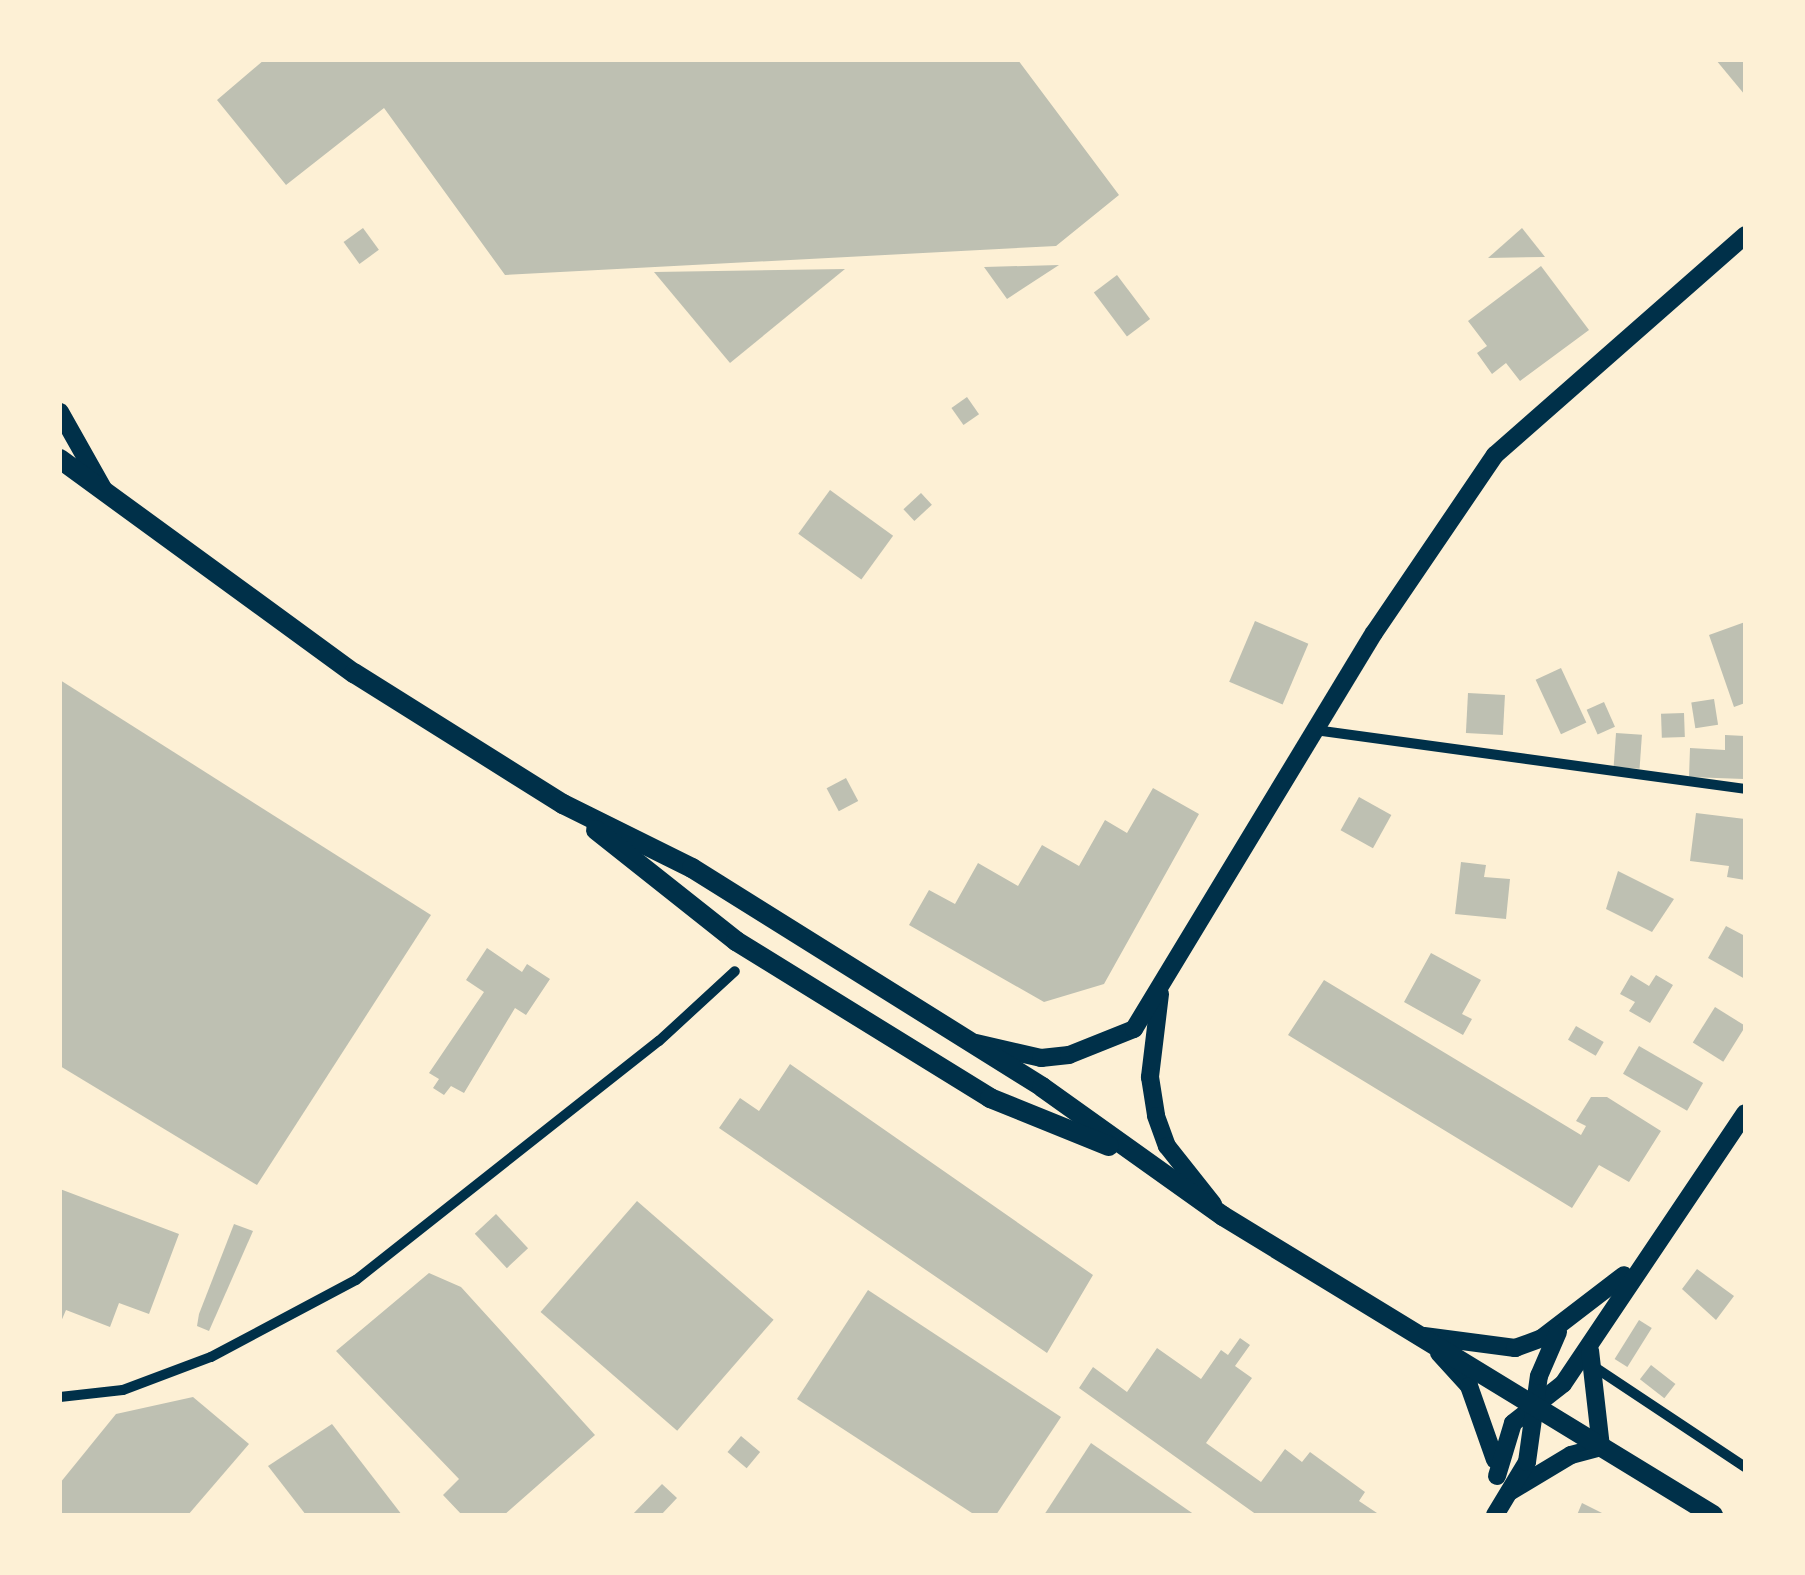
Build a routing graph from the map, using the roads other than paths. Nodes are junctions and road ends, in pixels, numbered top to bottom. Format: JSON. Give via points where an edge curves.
{"nodes":[{"id":1,"x":1745,"y":235,"type":"edge"},
{"id":2,"x":60,"y":412,"type":"edge"},
{"id":3,"x":60,"y":459,"type":"edge"},
{"id":4,"x":108,"y":496,"type":"junction"},
{"id":5,"x":1316,"y":730,"type":"junction"},
{"id":6,"x":1745,"y":789,"type":"edge"},
{"id":7,"x":563,"y":804,"type":"junction"},
{"id":8,"x":734,"y":972,"type":"dead end"},
{"id":9,"x":1160,"y":993,"type":"junction"},
{"id":10,"x":970,"y":1042,"type":"junction"},
{"id":11,"x":1745,"y":1113,"type":"edge"},
{"id":12,"x":1129,"y":1153,"type":"junction"},
{"id":13,"x":1223,"y":1216,"type":"junction"},
{"id":14,"x":1640,"y":1262,"type":"junction"},
{"id":15,"x":1568,"y":1320,"type":"junction"},
{"id":16,"x":1598,"y":1327,"type":"junction"},
{"id":17,"x":1424,"y":1339,"type":"junction"},
{"id":18,"x":1588,"y":1362,"type":"junction"},
{"id":19,"x":60,"y":1397,"type":"edge"},
{"id":20,"x":1533,"y":1402,"type":"junction"},
{"id":21,"x":1601,"y":1447,"type":"junction"},
{"id":22,"x":1745,"y":1468,"type":"edge"},
{"id":23,"x":1497,"y":1476,"type":"junction"},
{"id":24,"x":1511,"y":1491,"type":"junction"},
{"id":25,"x":1497,"y":1513,"type":"edge"},
{"id":26,"x":1713,"y":1515,"type":"edge"}],
"edges":[{"from":1,"to":5,"type":"street","via":[[1495,455]]},
{"from":2,"to":4,"type":"street"},
{"from":3,"to":4,"type":"main road"},
{"from":4,"to":7,"type":"main road","via":[[354,673]]},
{"from":5,"to":6,"type":"street"},
{"from":5,"to":9,"type":"street"},
{"from":7,"to":10,"type":"main road","via":[[692,868]]},
{"from":7,"to":12,"type":"main road","via":[[736,941],[973,1088]]},
{"from":8,"to":19,"type":"street","via":[[659,1041],[356,1280],[211,1357],[123,1390]]},
{"from":9,"to":10,"type":"street","via":[[1134,1029],[1068,1055],[1041,1058]]},
{"from":9,"to":13,"type":"street","via":[[1150,1077],[1156,1116],[1167,1146]]},
{"from":10,"to":12,"type":"main road"},
{"from":11,"to":14,"type":"street"},
{"from":12,"to":13,"type":"main road"},
{"from":13,"to":17,"type":"main road"},
{"from":14,"to":15,"type":"street"},
{"from":14,"to":16,"type":"street"},
{"from":15,"to":17,"type":"street","via":[[1515,1348]]},
{"from":15,"to":20,"type":"street","via":[[1549,1344]]},
{"from":16,"to":18,"type":"street"},
{"from":16,"to":20,"type":"street","via":[[1564,1384]]},
{"from":17,"to":20,"type":"main road"},
{"from":17,"to":23,"type":"street","via":[[1469,1386],[1483,1412]]},
{"from":18,"to":21,"type":"street"},
{"from":18,"to":22,"type":"street"},
{"from":20,"to":21,"type":"main road"},
{"from":20,"to":23,"type":"street","via":[[1503,1439]]},
{"from":20,"to":24,"type":"street","via":[[1532,1441]]},
{"from":21,"to":24,"type":"street","via":[[1571,1454]]},
{"from":21,"to":26,"type":"main road"},
{"from":23,"to":25,"type":"street"},
{"from":24,"to":25,"type":"street"}]}
